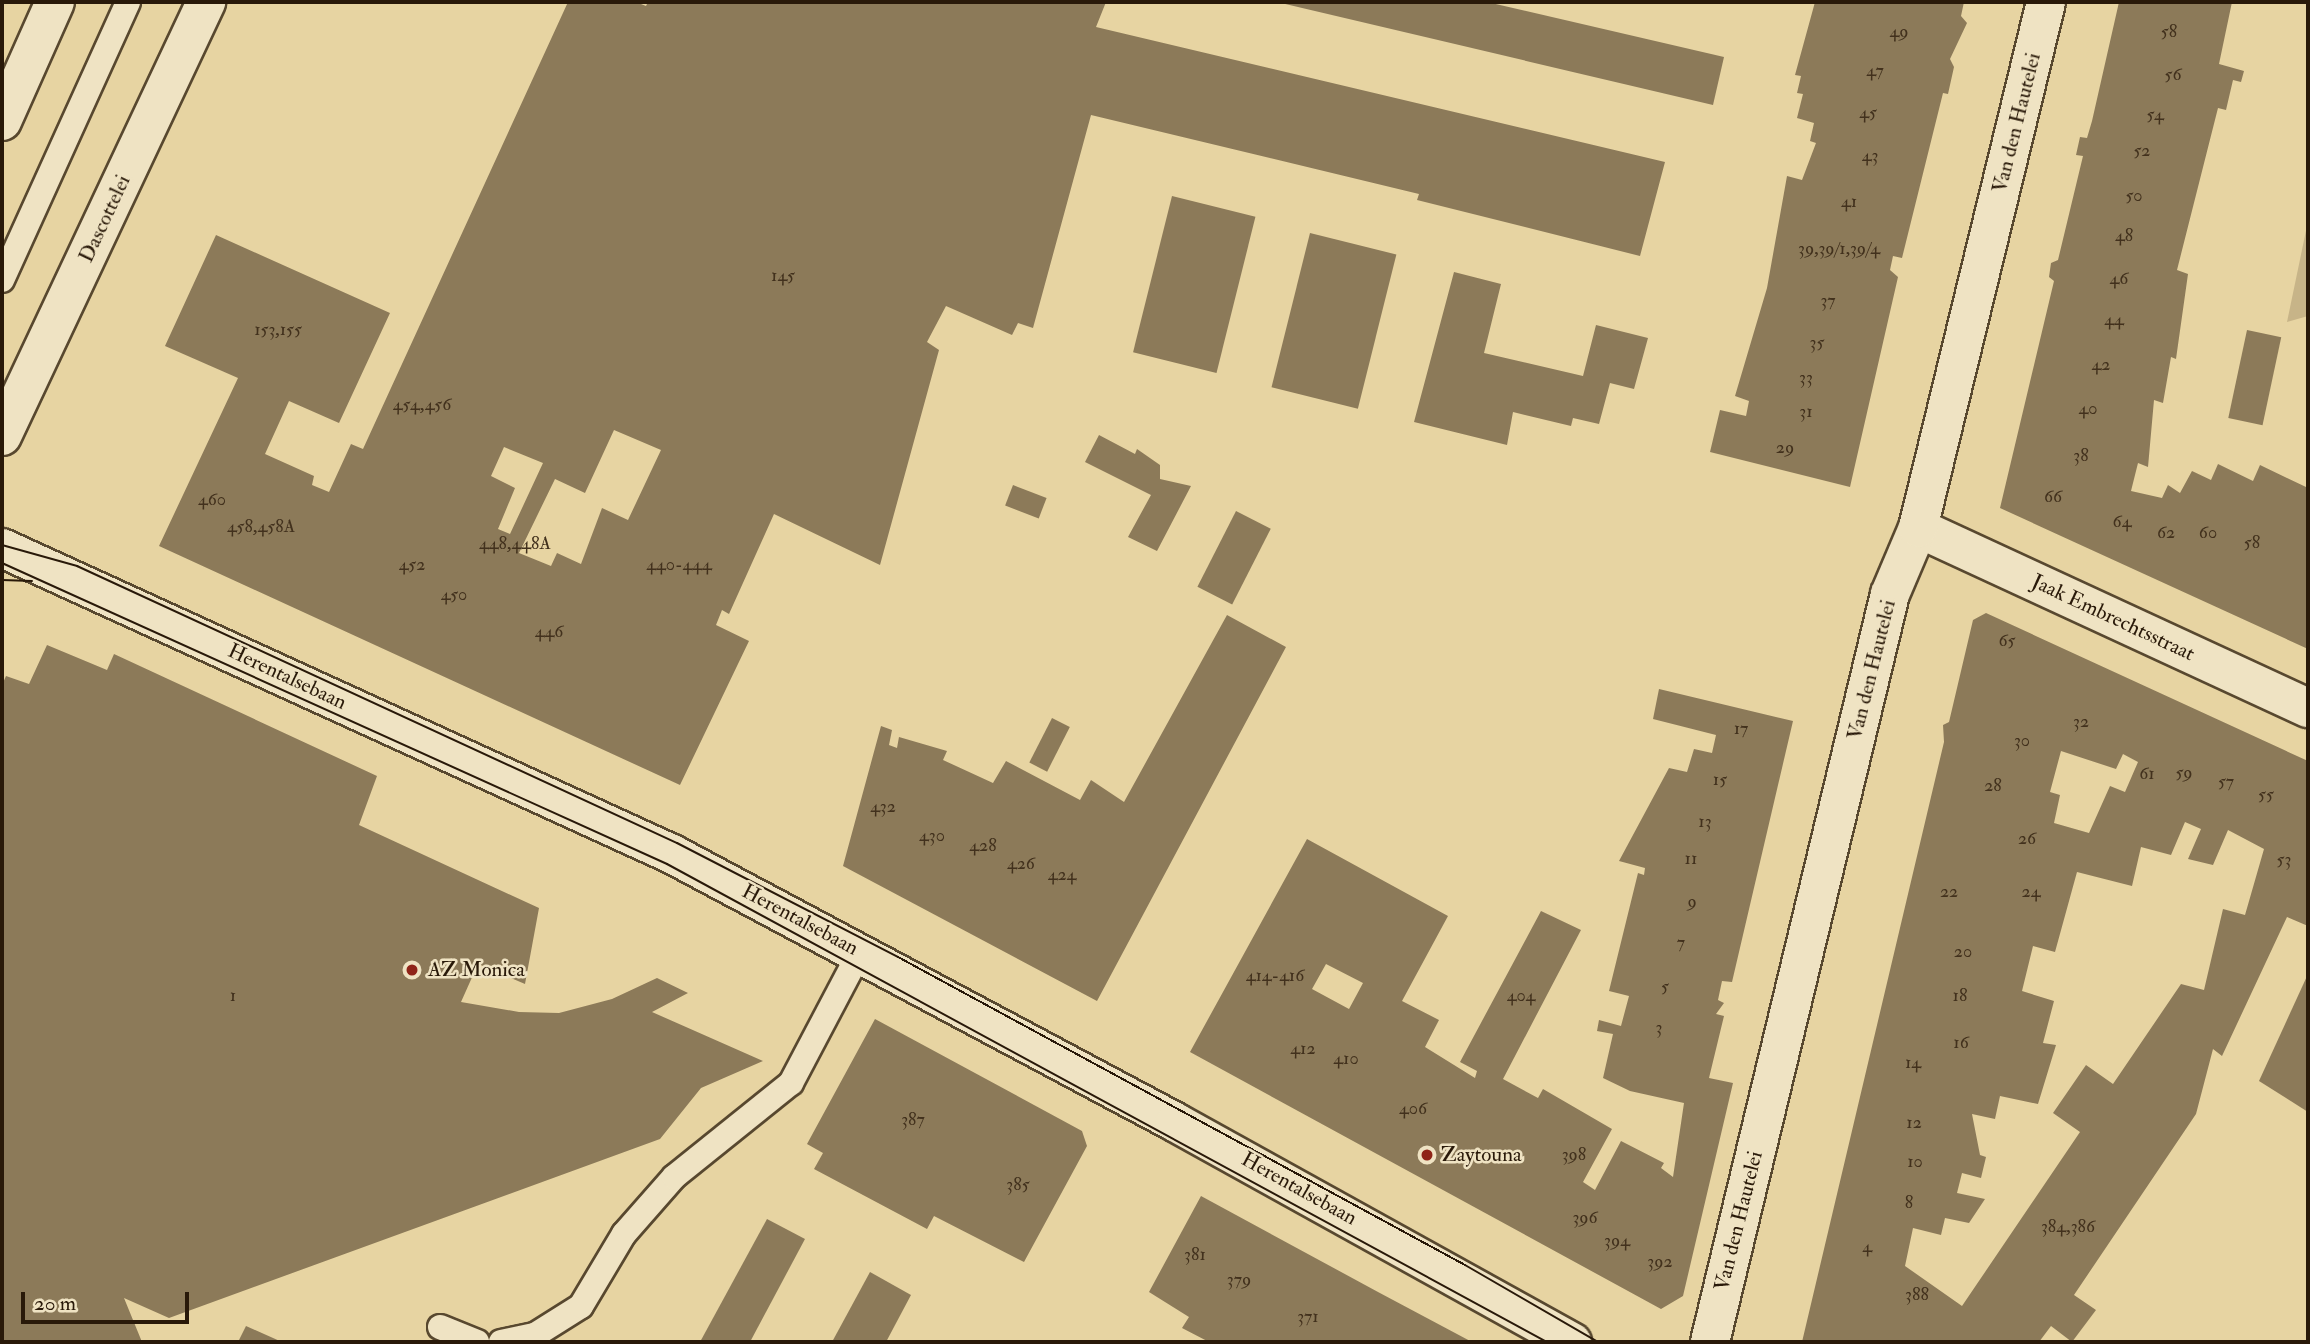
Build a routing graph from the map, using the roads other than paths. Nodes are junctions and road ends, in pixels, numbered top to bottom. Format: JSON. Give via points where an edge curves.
{"nodes":[{"id":1,"x":55,"y":2,"type":"edge"},
{"id":2,"x":128,"y":2,"type":"edge"},
{"id":3,"x":206,"y":2,"type":"edge"},
{"id":4,"x":2046,"y":2,"type":"edge"},
{"id":5,"x":2,"y":121,"type":"edge"},
{"id":6,"x":2,"y":280,"type":"edge"},
{"id":7,"x":2,"y":436,"type":"edge"},
{"id":8,"x":1918,"y":528,"type":"junction"},
{"id":9,"x":2,"y":548,"type":"edge"},
{"id":10,"x":2308,"y":708,"type":"edge"},
{"id":11,"x":860,"y":952,"type":"junction"},
{"id":12,"x":440,"y":1327,"type":"dead end"},
{"id":13,"x":477,"y":1342,"type":"edge"},
{"id":14,"x":501,"y":1342,"type":"edge"},
{"id":15,"x":1572,"y":1342,"type":"edge"},
{"id":16,"x":1710,"y":1342,"type":"edge"}],
"edges":[{"from":1,"to":5,"type":"street"},
{"from":2,"to":6,"type":"lane"},
{"from":3,"to":7,"type":"street","name":"Dascottelei"},
{"from":4,"to":8,"type":"street","name":"Van den Hautelei"},
{"from":8,"to":10,"type":"street","name":"Jaak Embrechtsstraat"},
{"from":8,"to":16,"type":"street","name":"Van den Hautelei","via":[[1890,594]]},
{"from":9,"to":11,"type":"street","name":"Herentalsebaan","via":[[648,843]]},
{"from":11,"to":14,"type":"lane","via":[[791,1083],[674,1177],[624,1234],[581,1306],[535,1335]]},
{"from":11,"to":15,"type":"street","name":"Herentalsebaan"},
{"from":12,"to":13,"type":"lane"}]}
